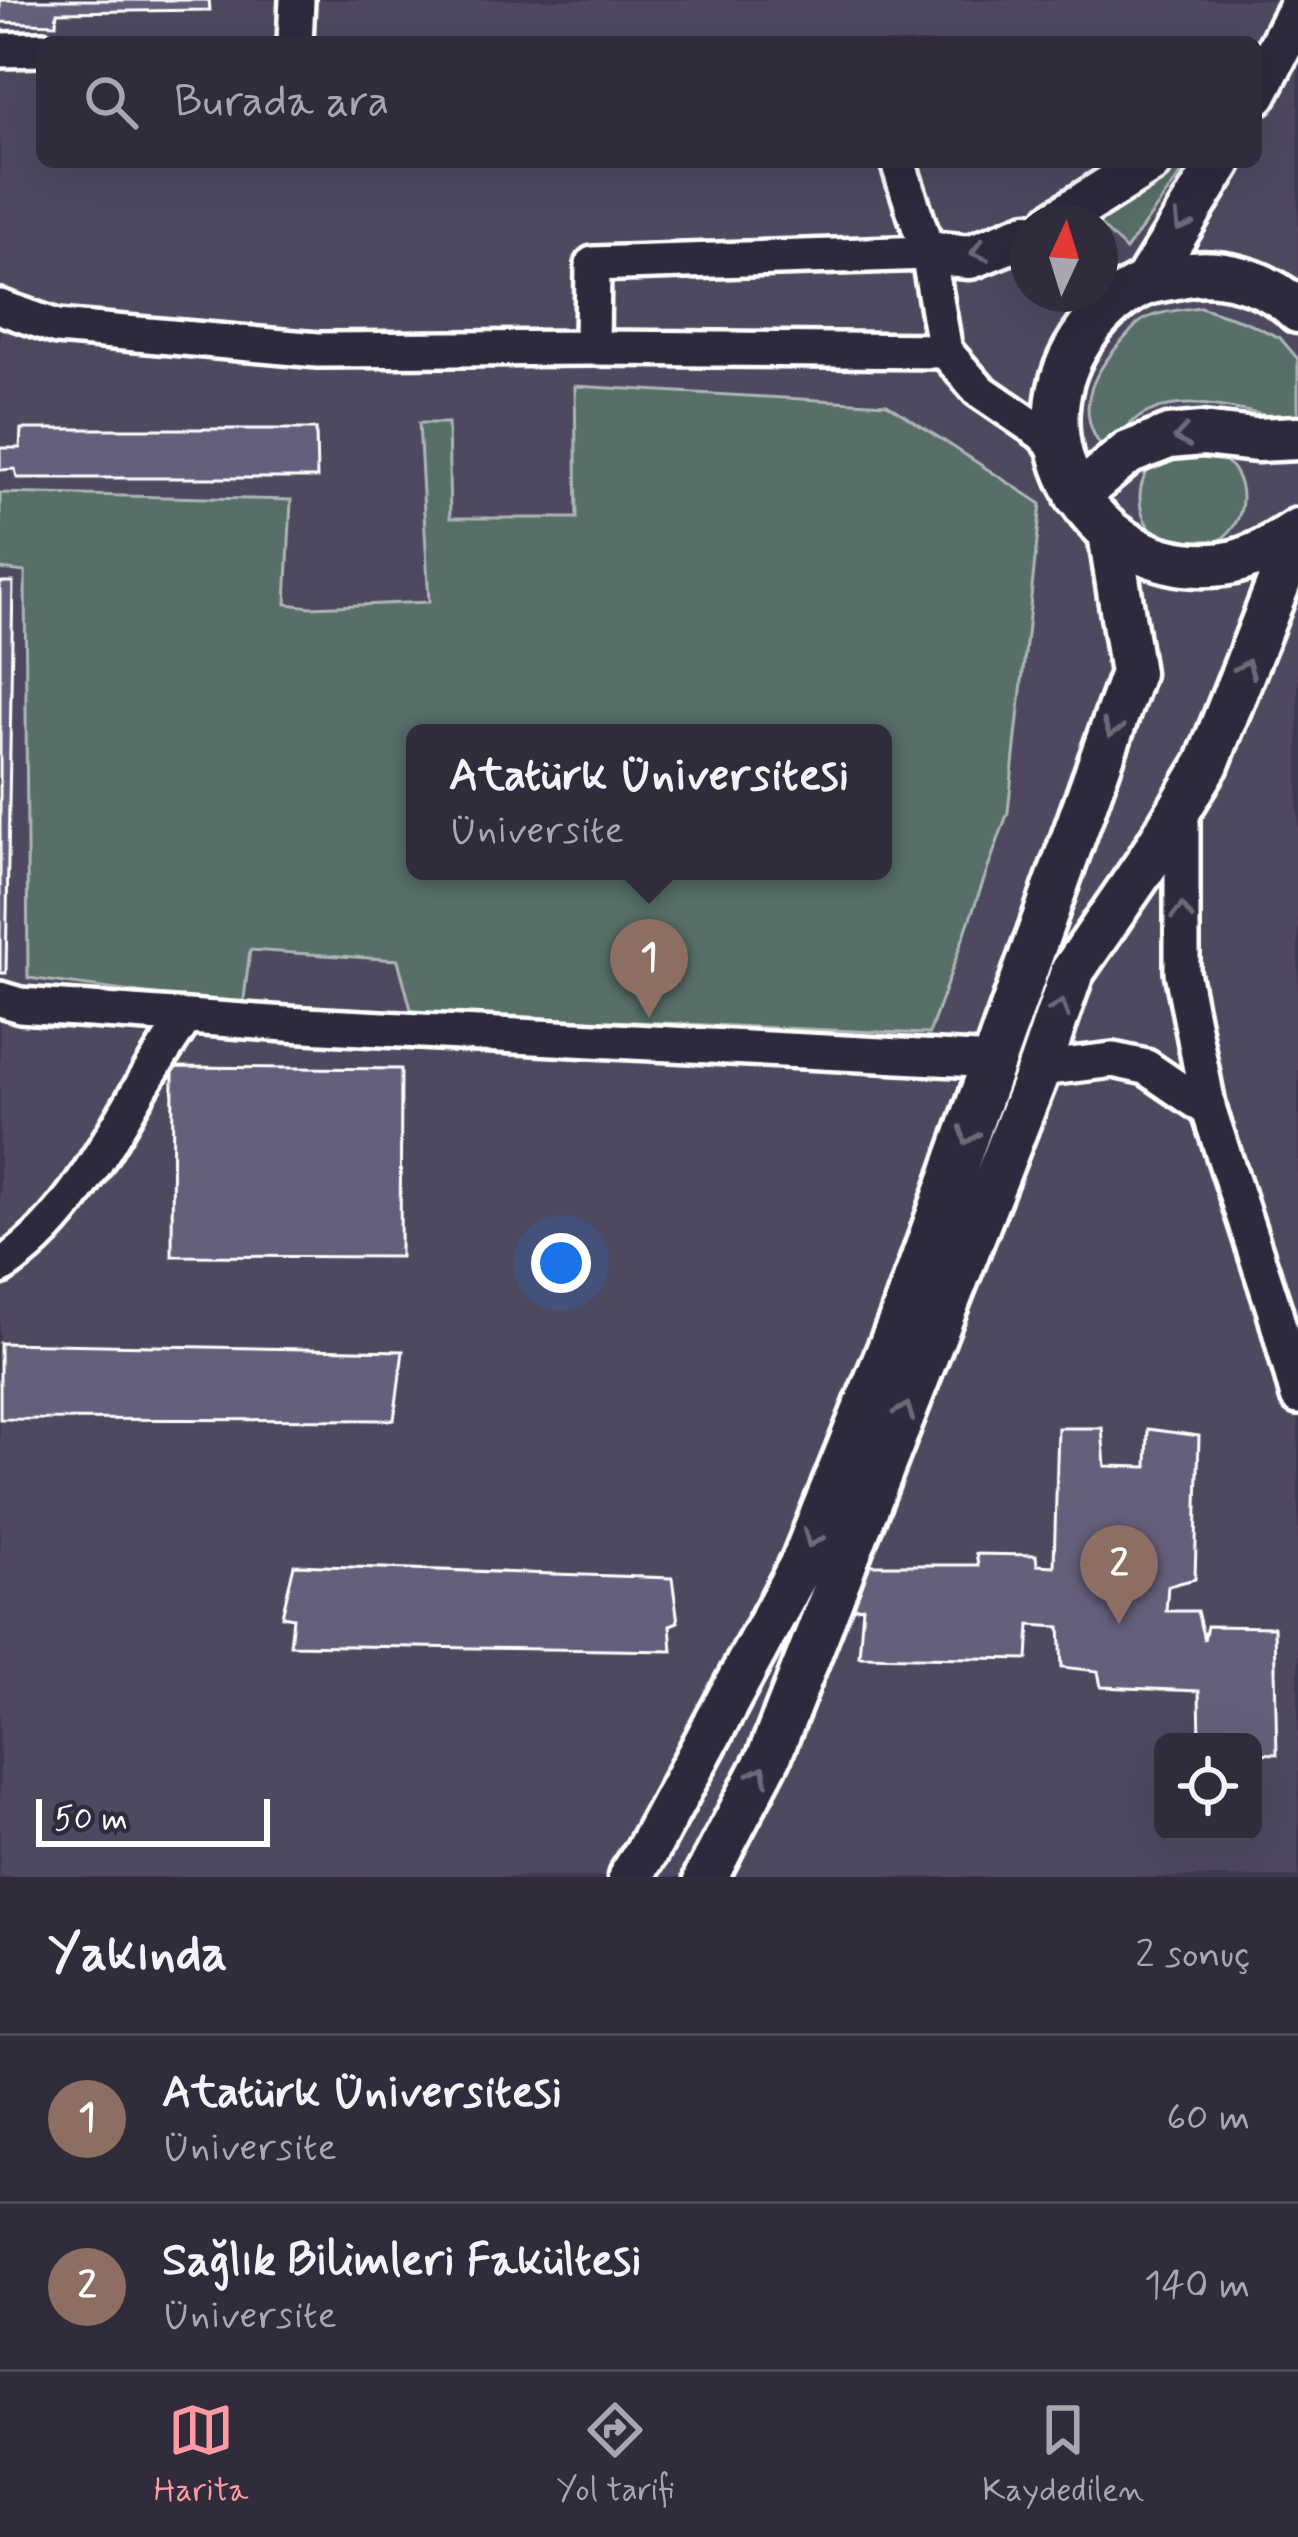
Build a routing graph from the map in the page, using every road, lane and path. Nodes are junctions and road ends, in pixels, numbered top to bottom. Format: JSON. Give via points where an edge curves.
{"nodes":[{"id":1,"x":297,"y":0,"type":"edge"},
{"id":2,"x":1298,"y":8,"type":"edge"},
{"id":3,"x":296,"y":36,"type":"edge"},
{"id":4,"x":1262,"y":46,"type":"edge"},
{"id":5,"x":36,"y":49,"type":"edge"},
{"id":6,"x":0,"y":50,"type":"edge"},
{"id":7,"x":1262,"y":81,"type":"edge"},
{"id":8,"x":900,"y":168,"type":"edge"},
{"id":9,"x":1141,"y":168,"type":"edge"},
{"id":10,"x":1216,"y":168,"type":"edge"},
{"id":11,"x":1084,"y":204,"type":"edge"},
{"id":12,"x":1010,"y":241,"type":"edge"},
{"id":13,"x":928,"y":253,"type":"junction"},
{"id":14,"x":1144,"y":284,"type":"junction"},
{"id":15,"x":0,"y":308,"type":"edge"},
{"id":16,"x":1298,"y":310,"type":"edge"},
{"id":17,"x":592,"y":348,"type":"junction"},
{"id":18,"x":945,"y":351,"type":"junction"},
{"id":19,"x":1298,"y":438,"type":"edge"},
{"id":20,"x":1058,"y":450,"type":"junction"},
{"id":21,"x":1077,"y":496,"type":"junction"},
{"id":22,"x":1298,"y":532,"type":"edge"},
{"id":23,"x":1110,"y":533,"type":"junction"},
{"id":24,"x":1182,"y":805,"type":"junction"},
{"id":25,"x":0,"y":999,"type":"edge"},
{"id":26,"x":186,"y":1017,"type":"junction"},
{"id":27,"x":996,"y":1060,"type":"junction"},
{"id":28,"x":1040,"y":1069,"type":"junction"},
{"id":29,"x":1209,"y":1110,"type":"junction"},
{"id":30,"x":0,"y":1268,"type":"edge"},
{"id":31,"x":1298,"y":1397,"type":"edge"},
{"id":32,"x":630,"y":1877,"type":"edge"},
{"id":33,"x":706,"y":1877,"type":"edge"}],
"edges":[{"from":1,"to":3,"type":"street"},
{"from":2,"to":4,"type":"main road"},
{"from":2,"to":7,"type":"main road"},
{"from":5,"to":6,"type":"street"},
{"from":8,"to":13,"type":"street"},
{"from":9,"to":11,"type":"main road"},
{"from":10,"to":14,"type":"main road","one_way":true},
{"from":12,"to":13,"type":"main road","one_way":true,"via":[[970,257]]},
{"from":13,"to":17,"type":"street","via":[[593,264]]},
{"from":13,"to":18,"type":"street"},
{"from":14,"to":16,"type":"main road","via":[[1194,273],[1244,278]]},
{"from":14,"to":20,"type":"main road","via":[[1102,312],[1072,352],[1056,400]]},
{"from":15,"to":17,"type":"street","via":[[57,327],[318,350]]},
{"from":17,"to":18,"type":"street"},
{"from":18,"to":20,"type":"street","via":[[979,390]]},
{"from":19,"to":21,"type":"main road","one_way":true,"via":[[1169,437],[1128,453]]},
{"from":20,"to":21,"type":"main road"},
{"from":21,"to":23,"type":"main road"},
{"from":22,"to":23,"type":"main road","via":[[1227,563],[1185,565]]},
{"from":24,"to":22,"type":"main road","one_way":true,"via":[[1207,764]]},
{"from":23,"to":27,"type":"main road","one_way":true,"via":[[1132,673]]},
{"from":28,"to":24,"type":"main road","one_way":true,"via":[[1072,972]]},
{"from":29,"to":24,"type":"street","one_way":true,"via":[[1182,973]]},
{"from":25,"to":26,"type":"street"},
{"from":26,"to":27,"type":"street"},
{"from":26,"to":30,"type":"street","via":[[89,1175],[28,1250]]},
{"from":27,"to":32,"type":"main road","one_way":true,"via":[[802,1561]]},
{"from":28,"to":29,"type":"street","via":[[1113,1060],[1146,1067]]},
{"from":33,"to":28,"type":"main road","one_way":true,"via":[[769,1757]]},
{"from":29,"to":31,"type":"street"}]}
